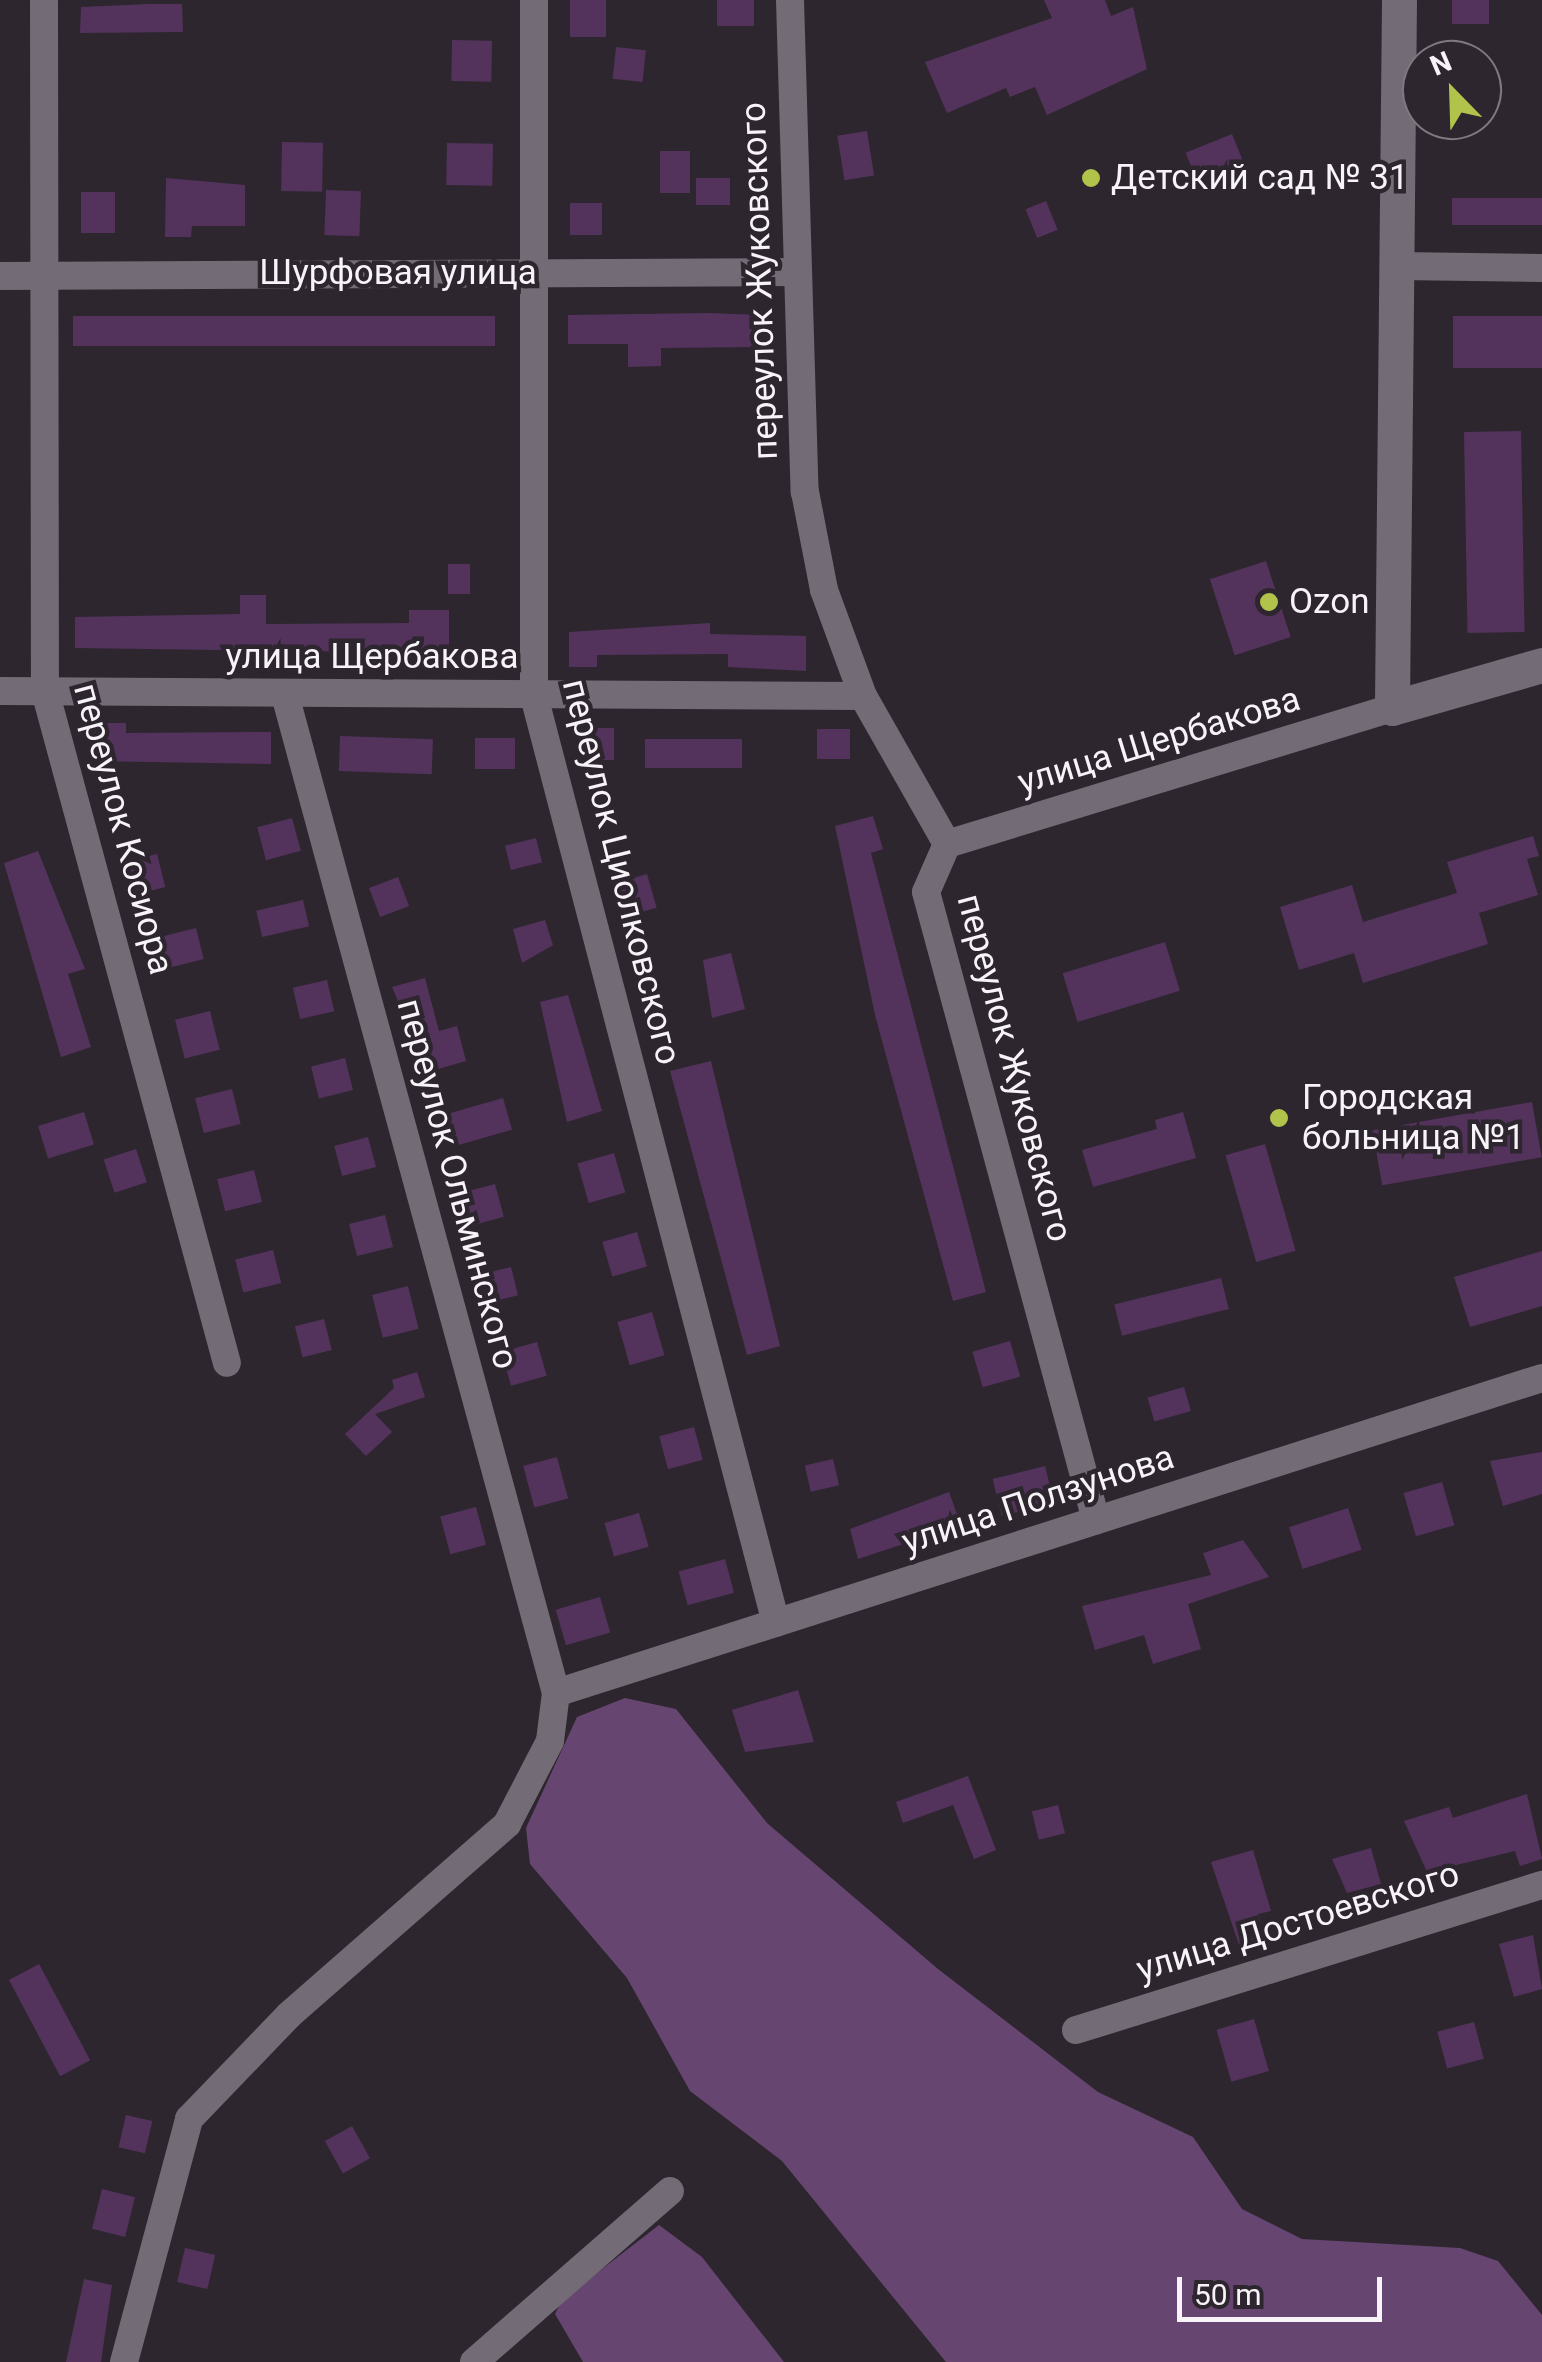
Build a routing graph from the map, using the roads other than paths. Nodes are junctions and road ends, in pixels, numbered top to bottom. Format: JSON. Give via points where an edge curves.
{"nodes":[{"id":1,"x":44,"y":0,"type":"edge"},
{"id":2,"x":534,"y":0,"type":"edge"},
{"id":3,"x":790,"y":0,"type":"edge"},
{"id":4,"x":1399,"y":0,"type":"edge"},
{"id":5,"x":1399,"y":266,"type":"junction"},
{"id":6,"x":1542,"y":268,"type":"edge"},
{"id":7,"x":534,"y":272,"type":"junction"},
{"id":8,"x":796,"y":272,"type":"junction"},
{"id":9,"x":0,"y":276,"type":"edge"},
{"id":10,"x":43,"y":276,"type":"junction"},
{"id":11,"x":1542,"y":666,"type":"edge"},
{"id":12,"x":0,"y":691,"type":"edge"},
{"id":13,"x":45,"y":691,"type":"junction"},
{"id":14,"x":285,"y":694,"type":"junction"},
{"id":15,"x":534,"y":696,"type":"junction"},
{"id":16,"x":863,"y":696,"type":"junction"},
{"id":17,"x":1392,"y":708,"type":"junction"},
{"id":18,"x":947,"y":844,"type":"junction"},
{"id":19,"x":227,"y":1363,"type":"dead end"},
{"id":20,"x":1542,"y":1378,"type":"edge"},
{"id":21,"x":1096,"y":1520,"type":"junction"},
{"id":22,"x":776,"y":1623,"type":"junction"},
{"id":23,"x":556,"y":1694,"type":"junction"},
{"id":24,"x":1542,"y":1885,"type":"edge"},
{"id":25,"x":1076,"y":2030,"type":"dead end"},
{"id":26,"x":670,"y":2190,"type":"dead end"},
{"id":27,"x":124,"y":2362,"type":"edge"},
{"id":28,"x":474,"y":2362,"type":"edge"}],
"edges":[{"from":1,"to":10,"type":"street","name":"переулок Косиора"},
{"from":2,"to":7,"type":"street","name":"переулок Циолковского"},
{"from":3,"to":8,"type":"street","name":"переулок Жуковского"},
{"from":4,"to":5,"type":"street"},
{"from":5,"to":6,"type":"street"},
{"from":5,"to":17,"type":"street"},
{"from":7,"to":8,"type":"street","name":"Шурфовая улица"},
{"from":7,"to":10,"type":"street","name":"Шурфовая улица"},
{"from":7,"to":15,"type":"street","name":"переулок Циолковского"},
{"from":8,"to":16,"type":"street","name":"переулок Жуковского","via":[[804,492],[824,590]]},
{"from":9,"to":10,"type":"street","name":"Шурфовая улица"},
{"from":10,"to":13,"type":"street","name":"переулок Косиора"},
{"from":11,"to":17,"type":"street"},
{"from":12,"to":13,"type":"street","name":"улица Щербакова"},
{"from":13,"to":14,"type":"street","name":"улица Щербакова"},
{"from":13,"to":19,"type":"street","name":"переулок Косиора"},
{"from":14,"to":15,"type":"street","name":"улица Щербакова"},
{"from":14,"to":23,"type":"street","name":"переулок Ольминского"},
{"from":15,"to":16,"type":"street","name":"улица Щербакова"},
{"from":15,"to":22,"type":"street","name":"переулок Циолковского"},
{"from":16,"to":18,"type":"street","name":"переулок Жуковского"},
{"from":17,"to":18,"type":"street","name":"улица Щербакова"},
{"from":18,"to":21,"type":"street","name":"переулок Жуковского","via":[[926,892]]},
{"from":20,"to":21,"type":"street","name":"улица Ползунова"},
{"from":21,"to":22,"type":"street","name":"улица Ползунова"},
{"from":22,"to":23,"type":"street","name":"улица Ползунова"},
{"from":23,"to":27,"type":"street","via":[[550,1741],[507,1824],[288,2015],[189,2119]]},
{"from":24,"to":25,"type":"street","name":"улица Достоевского"},
{"from":26,"to":28,"type":"street"}]}
